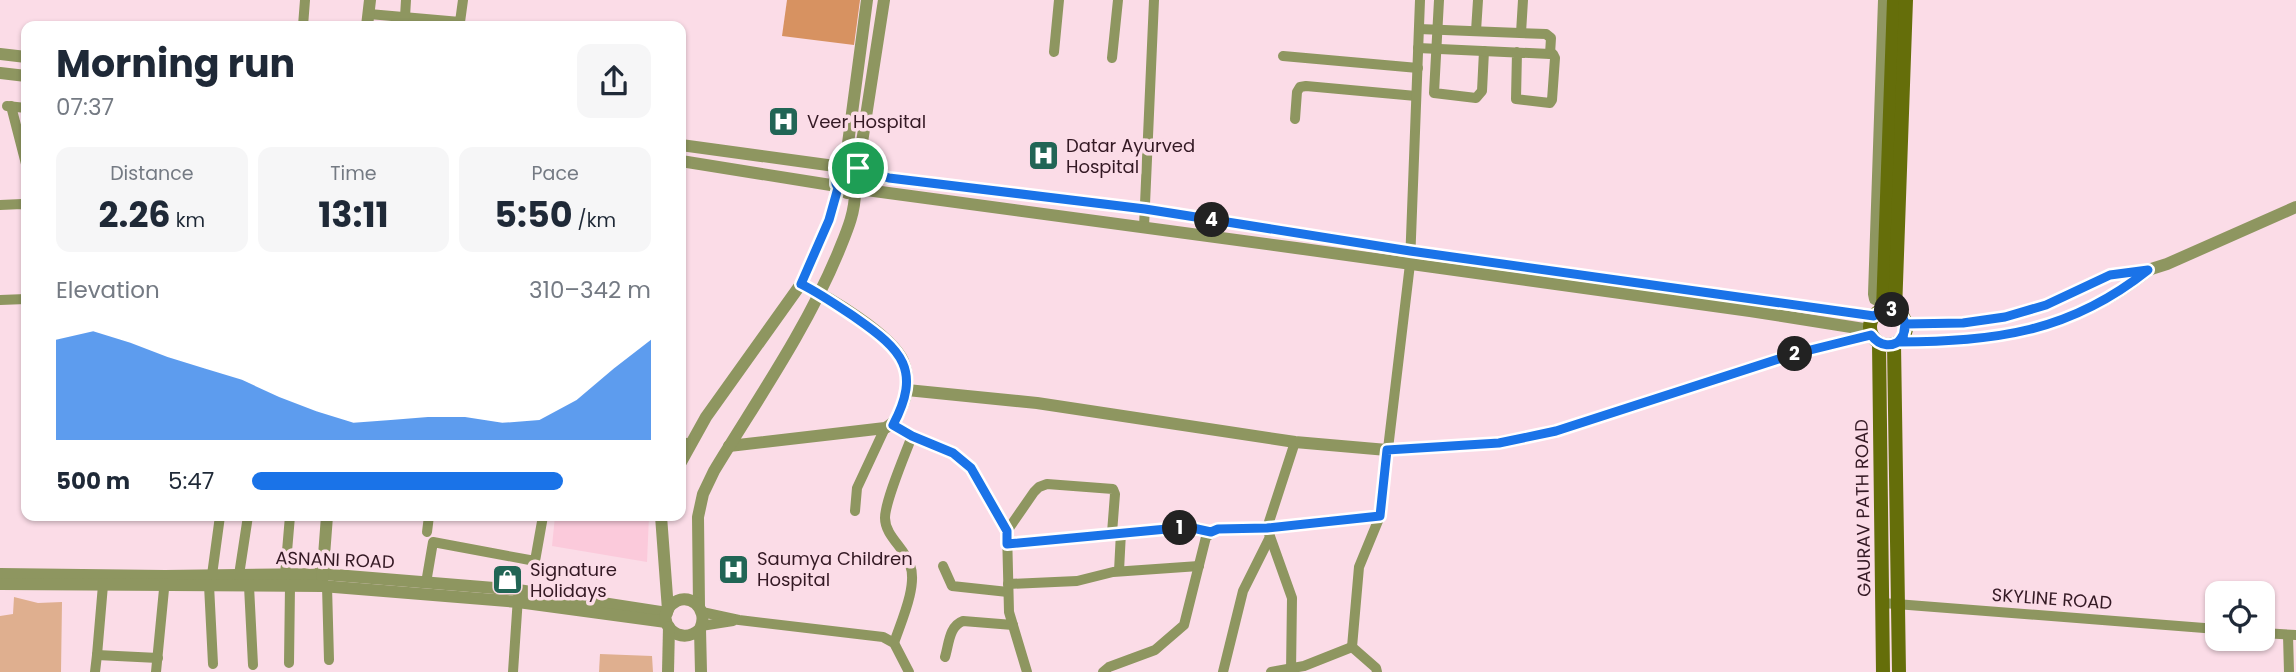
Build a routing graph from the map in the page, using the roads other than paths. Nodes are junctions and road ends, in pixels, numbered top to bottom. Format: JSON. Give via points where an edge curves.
{"nodes":[{"id":1,"x":305,"y":0,"type":"edge"},
{"id":2,"x":370,"y":0,"type":"edge"},
{"id":3,"x":406,"y":0,"type":"edge"},
{"id":4,"x":463,"y":0,"type":"edge"},
{"id":5,"x":867,"y":0,"type":"edge"},
{"id":6,"x":884,"y":0,"type":"edge"},
{"id":7,"x":1059,"y":0,"type":"edge"},
{"id":8,"x":1118,"y":0,"type":"edge"},
{"id":9,"x":1154,"y":0,"type":"edge"},
{"id":10,"x":1420,"y":0,"type":"edge"},
{"id":11,"x":1438,"y":0,"type":"edge"},
{"id":12,"x":1478,"y":0,"type":"edge"},
{"id":13,"x":1523,"y":0,"type":"edge"},
{"id":14,"x":1884,"y":0,"type":"edge"},
{"id":15,"x":1894,"y":0,"type":"edge"},
{"id":16,"x":1906,"y":0,"type":"edge"},
{"id":17,"x":405,"y":17,"type":"junction"},
{"id":18,"x":368,"y":20,"type":"edge"},
{"id":19,"x":303,"y":21,"type":"edge"},
{"id":20,"x":449,"y":21,"type":"edge"},
{"id":21,"x":460,"y":21,"type":"edge"},
{"id":22,"x":1419,"y":29,"type":"junction"},
{"id":23,"x":1437,"y":29,"type":"junction"},
{"id":24,"x":1476,"y":31,"type":"junction"},
{"id":25,"x":1521,"y":33,"type":"junction"},
{"id":26,"x":1418,"y":48,"type":"junction"},
{"id":27,"x":1436,"y":48,"type":"junction"},
{"id":28,"x":1483,"y":51,"type":"junction"},
{"id":29,"x":1054,"y":52,"type":"dead end"},
{"id":30,"x":1517,"y":52,"type":"junction"},
{"id":31,"x":0,"y":54,"type":"edge"},
{"id":32,"x":1550,"y":54,"type":"junction"},
{"id":33,"x":21,"y":56,"type":"edge"},
{"id":34,"x":1283,"y":56,"type":"dead end"},
{"id":35,"x":1112,"y":58,"type":"dead end"},
{"id":36,"x":1418,"y":68,"type":"junction"},
{"id":37,"x":0,"y":74,"type":"edge"},
{"id":38,"x":21,"y":76,"type":"edge"},
{"id":39,"x":1416,"y":96,"type":"junction"},
{"id":40,"x":21,"y":107,"type":"edge"},
{"id":41,"x":1295,"y":119,"type":"dead end"},
{"id":42,"x":686,"y":146,"type":"edge"},
{"id":43,"x":21,"y":148,"type":"edge"},
{"id":44,"x":686,"y":162,"type":"edge"},
{"id":45,"x":851,"y":168,"type":"junction"},
{"id":46,"x":837,"y":187,"type":"junction"},
{"id":47,"x":857,"y":191,"type":"junction"},
{"id":48,"x":21,"y":204,"type":"edge"},
{"id":49,"x":0,"y":205,"type":"edge"},
{"id":50,"x":2296,"y":207,"type":"edge"},
{"id":51,"x":1145,"y":209,"type":"junction"},
{"id":52,"x":1144,"y":226,"type":"junction"},
{"id":53,"x":1410,"y":257,"type":"junction"},
{"id":54,"x":2148,"y":270,"type":"junction"},
{"id":55,"x":801,"y":284,"type":"junction"},
{"id":56,"x":821,"y":294,"type":"junction"},
{"id":57,"x":21,"y":300,"type":"edge"},
{"id":58,"x":0,"y":301,"type":"edge"},
{"id":59,"x":2005,"y":317,"type":"junction"},
{"id":60,"x":1905,"y":324,"type":"joint"},
{"id":61,"x":1883,"y":326,"type":"junction"},
{"id":62,"x":2009,"y":334,"type":"junction"},
{"id":63,"x":907,"y":390,"type":"junction"},
{"id":64,"x":889,"y":427,"type":"junction"},
{"id":65,"x":912,"y":436,"type":"junction"},
{"id":66,"x":1295,"y":442,"type":"junction"},
{"id":67,"x":686,"y":443,"type":"edge"},
{"id":68,"x":729,"y":446,"type":"junction"},
{"id":69,"x":1387,"y":450,"type":"junction"},
{"id":70,"x":855,"y":510,"type":"dead end"},
{"id":71,"x":1380,"y":516,"type":"junction"},
{"id":72,"x":219,"y":521,"type":"edge"},
{"id":73,"x":247,"y":521,"type":"edge"},
{"id":74,"x":290,"y":521,"type":"edge"},
{"id":75,"x":327,"y":521,"type":"edge"},
{"id":76,"x":428,"y":521,"type":"edge"},
{"id":77,"x":542,"y":521,"type":"edge"},
{"id":78,"x":661,"y":521,"type":"edge"},
{"id":79,"x":1007,"y":531,"type":"junction"},
{"id":80,"x":427,"y":532,"type":"dead end"},
{"id":81,"x":1116,"y":532,"type":"junction"},
{"id":82,"x":1211,"y":532,"type":"junction"},
{"id":83,"x":1269,"y":532,"type":"junction"},
{"id":84,"x":1007,"y":544,"type":"junction"},
{"id":85,"x":943,"y":566,"type":"dead end"},
{"id":86,"x":1199,"y":566,"type":"junction"},
{"id":87,"x":1119,"y":572,"type":"junction"},
{"id":88,"x":0,"y":574,"type":"edge"},
{"id":89,"x":239,"y":575,"type":"junction"},
{"id":90,"x":211,"y":580,"type":"junction"},
{"id":91,"x":287,"y":580,"type":"junction"},
{"id":92,"x":164,"y":581,"type":"junction"},
{"id":93,"x":324,"y":582,"type":"junction"},
{"id":94,"x":426,"y":583,"type":"junction"},
{"id":95,"x":0,"y":584,"type":"edge"},
{"id":96,"x":103,"y":585,"type":"junction"},
{"id":97,"x":249,"y":586,"type":"junction"},
{"id":98,"x":1008,"y":588,"type":"junction"},
{"id":99,"x":518,"y":596,"type":"junction"},
{"id":100,"x":1883,"y":603,"type":"junction"},
{"id":101,"x":1899,"y":604,"type":"junction"},
{"id":102,"x":701,"y":609,"type":"junction"},
{"id":103,"x":667,"y":618,"type":"junction"},
{"id":104,"x":740,"y":620,"type":"junction"},
{"id":105,"x":1013,"y":625,"type":"junction"},
{"id":106,"x":701,"y":627,"type":"junction"},
{"id":107,"x":2205,"y":628,"type":"edge"},
{"id":108,"x":2292,"y":635,"type":"edge"},
{"id":109,"x":894,"y":643,"type":"junction"},
{"id":110,"x":1352,"y":647,"type":"junction"},
{"id":111,"x":97,"y":655,"type":"junction"},
{"id":112,"x":946,"y":657,"type":"dead end"},
{"id":113,"x":158,"y":658,"type":"junction"},
{"id":114,"x":329,"y":660,"type":"dead end"},
{"id":115,"x":289,"y":663,"type":"dead end"},
{"id":116,"x":213,"y":664,"type":"dead end"},
{"id":117,"x":253,"y":665,"type":"dead end"},
{"id":118,"x":1291,"y":670,"type":"edge"},
{"id":119,"x":95,"y":672,"type":"edge"},
{"id":120,"x":156,"y":672,"type":"edge"},
{"id":121,"x":513,"y":672,"type":"edge"},
{"id":122,"x":668,"y":672,"type":"edge"},
{"id":123,"x":701,"y":672,"type":"edge"},
{"id":124,"x":909,"y":672,"type":"edge"},
{"id":125,"x":1027,"y":672,"type":"edge"},
{"id":126,"x":1102,"y":672,"type":"edge"},
{"id":127,"x":1223,"y":672,"type":"edge"},
{"id":128,"x":1271,"y":672,"type":"edge"},
{"id":129,"x":1377,"y":672,"type":"edge"},
{"id":130,"x":1883,"y":672,"type":"edge"},
{"id":131,"x":1899,"y":672,"type":"edge"},
{"id":132,"x":2289,"y":672,"type":"edge"}],
"edges":[{"from":1,"to":19,"type":"street"},
{"from":2,"to":18,"type":"street"},
{"from":3,"to":17,"type":"street"},
{"from":4,"to":21,"type":"street"},
{"from":5,"to":45,"type":"street"},
{"from":6,"to":45,"type":"street"},
{"from":7,"to":29,"type":"street"},
{"from":8,"to":35,"type":"street"},
{"from":9,"to":51,"type":"street"},
{"from":10,"to":22,"type":"street"},
{"from":11,"to":23,"type":"street"},
{"from":12,"to":24,"type":"street"},
{"from":13,"to":25,"type":"street"},
{"from":14,"to":61,"type":"street","via":[[1874,294]]},
{"from":15,"to":61,"type":"main road","name":"GAURAV PATH ROAD"},
{"from":16,"to":61,"type":"main road","name":"GAURAV PATH ROAD"},
{"from":17,"to":18,"type":"street"},
{"from":17,"to":20,"type":"street"},
{"from":22,"to":23,"type":"street"},
{"from":22,"to":26,"type":"street"},
{"from":23,"to":24,"type":"street"},
{"from":23,"to":27,"type":"street"},
{"from":24,"to":25,"type":"street"},
{"from":25,"to":32,"type":"street","via":[[1551,36]]},
{"from":26,"to":27,"type":"street"},
{"from":26,"to":36,"type":"street"},
{"from":27,"to":28,"type":"street"},
{"from":27,"to":28,"type":"street","via":[[1434,93],[1476,98],[1482,91]]},
{"from":28,"to":30,"type":"street"},
{"from":30,"to":32,"type":"street"},
{"from":30,"to":32,"type":"street","via":[[1516,99],[1548,103],[1555,58]]},
{"from":31,"to":33,"type":"street"},
{"from":34,"to":36,"type":"street"},
{"from":36,"to":39,"type":"street"},
{"from":37,"to":38,"type":"street"},
{"from":39,"to":41,"type":"street","via":[[1300,87]]},
{"from":39,"to":53,"type":"street"},
{"from":40,"to":43,"type":"street","via":[[8,106]]},
{"from":42,"to":45,"type":"street"},
{"from":44,"to":46,"type":"street"},
{"from":45,"to":46,"type":"street","via":[[836,175]]},
{"from":45,"to":47,"type":"street","via":[[863,182]]},
{"from":45,"to":51,"type":"street","via":[[889,178]]},
{"from":46,"to":47,"type":"street","via":[[846,193]]},
{"from":46,"to":55,"type":"street","via":[[829,220]]},
{"from":47,"to":52,"type":"street"},
{"from":47,"to":56,"type":"street","via":[[850,223]]},
{"from":48,"to":49,"type":"street"},
{"from":50,"to":54,"type":"street"},
{"from":51,"to":52,"type":"street"},
{"from":51,"to":53,"type":"street"},
{"from":52,"to":53,"type":"street"},
{"from":53,"to":61,"type":"street","via":[[1750,311]]},
{"from":53,"to":69,"type":"street"},
{"from":54,"to":59,"type":"street","via":[[2110,275],[2046,305]]},
{"from":54,"to":62,"type":"street","via":[[2091,308],[2049,325]]},
{"from":55,"to":56,"type":"street"},
{"from":55,"to":67,"type":"street"},
{"from":56,"to":63,"type":"street","via":[[885,338],[902,359]]},
{"from":56,"to":68,"type":"street"},
{"from":57,"to":58,"type":"street"},
{"from":59,"to":60,"type":"street"},
{"from":59,"to":62,"type":"street"},
{"from":60,"to":61,"type":"main road","via":[[1901,315]]},
{"from":61,"to":62,"type":"street","via":[[1956,341]]},
{"from":61,"to":69,"type":"street","via":[[1556,431],[1499,443]]},
{"from":61,"to":100,"type":"main road","name":"GAURAV PATH ROAD"},
{"from":61,"to":101,"type":"main road","name":"GAURAV PATH ROAD"},
{"from":63,"to":64,"type":"street"},
{"from":63,"to":66,"type":"street","via":[[1037,403]]},
{"from":64,"to":65,"type":"street"},
{"from":64,"to":68,"type":"street"},
{"from":64,"to":70,"type":"street","via":[[857,488]]},
{"from":65,"to":79,"type":"street","via":[[953,453],[971,468]]},
{"from":65,"to":109,"type":"street","via":[[885,515],[888,531],[910,562],[912,576]]},
{"from":66,"to":69,"type":"street"},
{"from":66,"to":83,"type":"street"},
{"from":68,"to":102,"type":"street","via":[[714,471],[698,517]]},
{"from":69,"to":71,"type":"street"},
{"from":71,"to":83,"type":"street"},
{"from":71,"to":110,"type":"street","via":[[1359,567]]},
{"from":72,"to":90,"type":"street"},
{"from":73,"to":89,"type":"street"},
{"from":74,"to":91,"type":"street"},
{"from":75,"to":93,"type":"street"},
{"from":76,"to":80,"type":"street"},
{"from":77,"to":94,"type":"street","via":[[535,561],[433,542]]},
{"from":78,"to":103,"type":"street"},
{"from":79,"to":81,"type":"street","via":[[1034,492],[1046,484],[1113,489]]},
{"from":79,"to":84,"type":"street"},
{"from":81,"to":82,"type":"street","via":[[1188,527]]},
{"from":81,"to":84,"type":"street"},
{"from":81,"to":87,"type":"street"},
{"from":82,"to":83,"type":"street"},
{"from":82,"to":86,"type":"street"},
{"from":83,"to":118,"type":"street","via":[[1292,598]]},
{"from":83,"to":127,"type":"street","via":[[1243,591]]},
{"from":84,"to":98,"type":"street"},
{"from":85,"to":98,"type":"street","via":[[952,586]]},
{"from":86,"to":87,"type":"street"},
{"from":86,"to":126,"type":"street","via":[[1184,625],[1155,650]]},
{"from":87,"to":98,"type":"street"},
{"from":88,"to":92,"type":"street","name":"ASNANI ROAD"},
{"from":89,"to":90,"type":"street","name":"ASNANI ROAD"},
{"from":89,"to":91,"type":"street","name":"ASNANI ROAD"},
{"from":90,"to":92,"type":"street","name":"ASNANI ROAD"},
{"from":90,"to":97,"type":"street","name":"ASNANI ROAD"},
{"from":90,"to":116,"type":"street"},
{"from":91,"to":93,"type":"street","name":"ASNANI ROAD"},
{"from":91,"to":97,"type":"street","name":"ASNANI ROAD"},
{"from":91,"to":115,"type":"street"},
{"from":92,"to":96,"type":"street","name":"ASNANI ROAD"},
{"from":92,"to":113,"type":"street"},
{"from":93,"to":94,"type":"street","name":"ASNANI ROAD"},
{"from":93,"to":99,"type":"street","name":"ASNANI ROAD"},
{"from":93,"to":114,"type":"street"},
{"from":94,"to":99,"type":"street","name":"ASNANI ROAD"},
{"from":95,"to":96,"type":"street","name":"ASNANI ROAD"},
{"from":96,"to":111,"type":"street"},
{"from":97,"to":117,"type":"street"},
{"from":98,"to":105,"type":"street"},
{"from":99,"to":103,"type":"street","name":"ASNANI ROAD"},
{"from":99,"to":121,"type":"street"},
{"from":100,"to":101,"type":"street","name":"SKYLINE ROAD"},
{"from":100,"to":130,"type":"main road","name":"GAURAV PATH ROAD"},
{"from":101,"to":107,"type":"street","name":"SKYLINE ROAD"},
{"from":101,"to":131,"type":"main road","name":"GAURAV PATH ROAD"},
{"from":102,"to":103,"type":"street","via":[[694,602],[677,601]]},
{"from":102,"to":104,"type":"street"},
{"from":102,"to":106,"type":"street"},
{"from":103,"to":106,"type":"street","via":[[672,632],[684,637]]},
{"from":103,"to":122,"type":"street"},
{"from":104,"to":106,"type":"street"},
{"from":104,"to":109,"type":"street","via":[[883,637]]},
{"from":105,"to":112,"type":"street","via":[[957,623]]},
{"from":105,"to":125,"type":"street"},
{"from":106,"to":123,"type":"street"},
{"from":108,"to":132,"type":"street"},
{"from":109,"to":124,"type":"street"},
{"from":110,"to":118,"type":"street"},
{"from":110,"to":129,"type":"street"},
{"from":111,"to":113,"type":"street"},
{"from":111,"to":119,"type":"street"},
{"from":113,"to":120,"type":"street"},
{"from":118,"to":128,"type":"street"}]}
